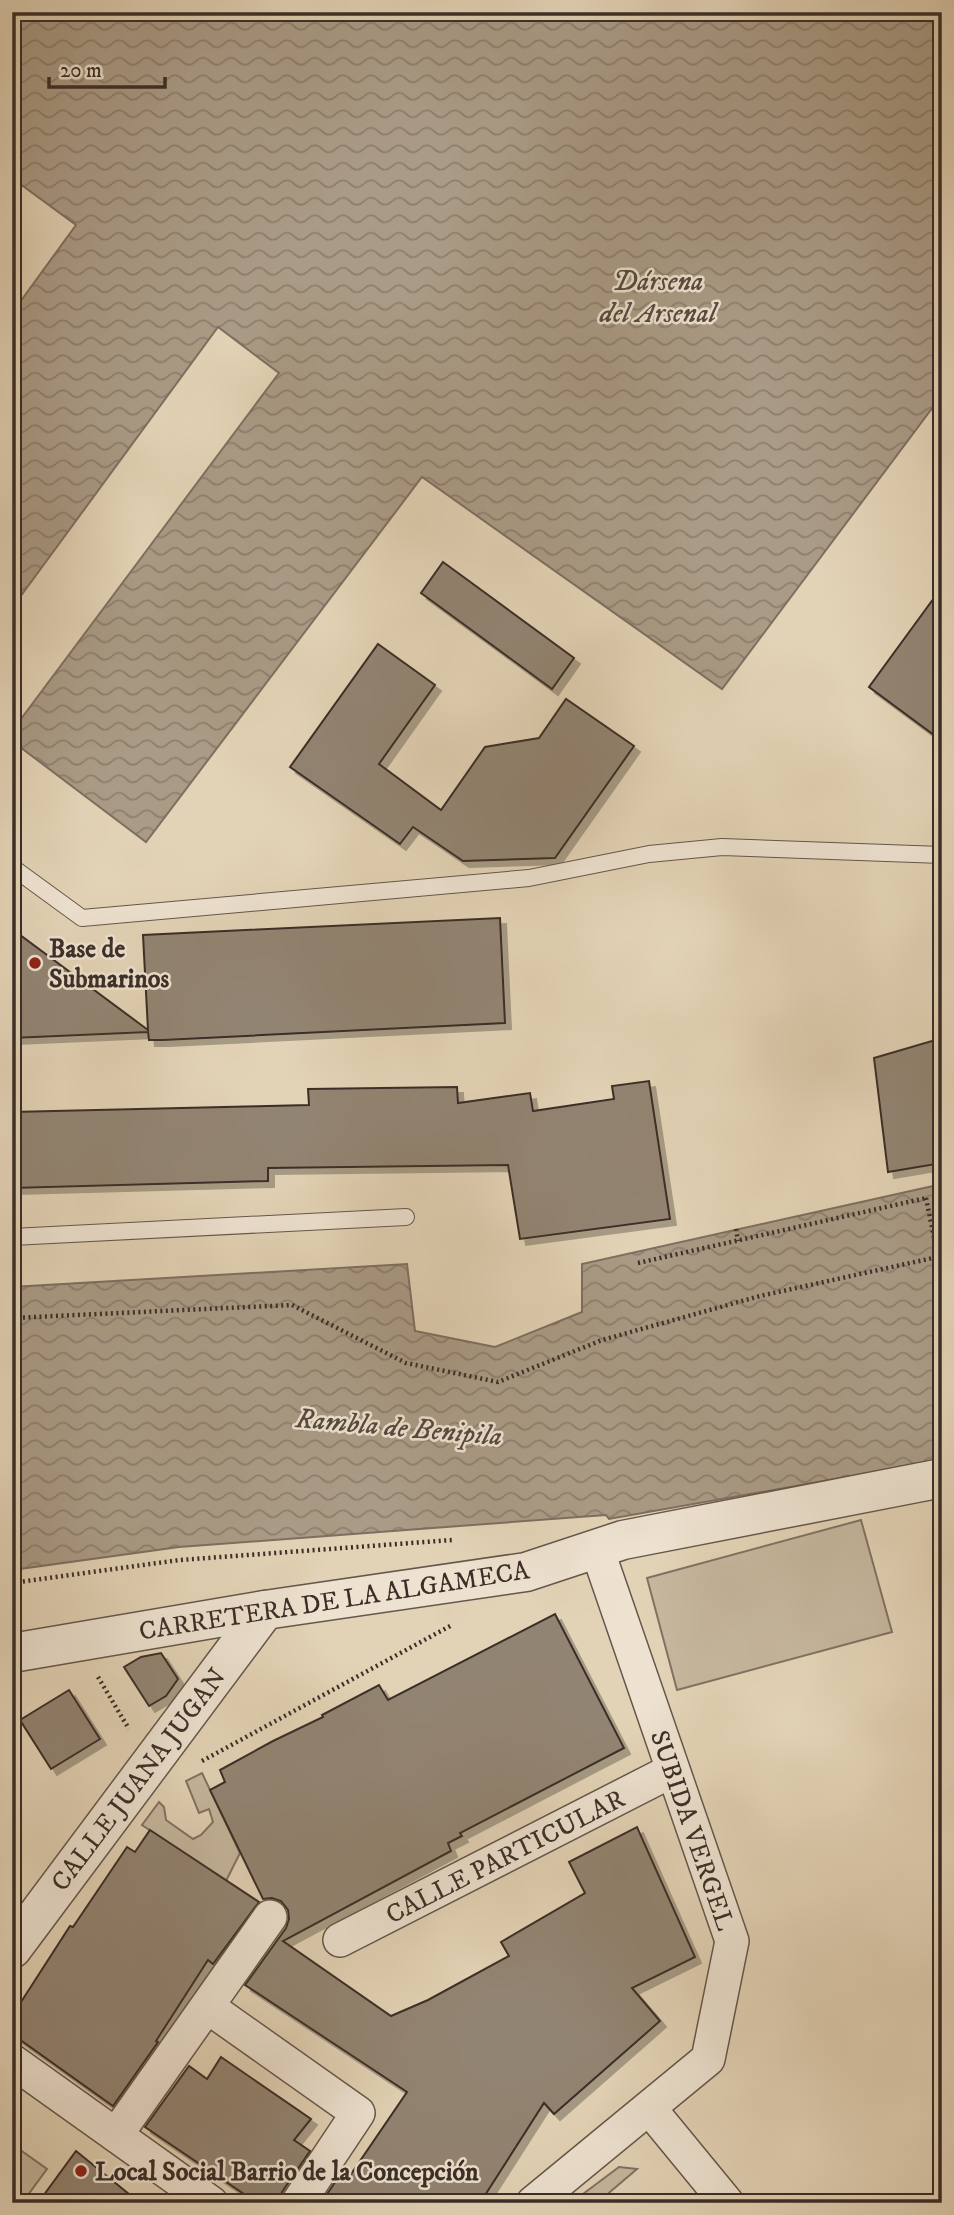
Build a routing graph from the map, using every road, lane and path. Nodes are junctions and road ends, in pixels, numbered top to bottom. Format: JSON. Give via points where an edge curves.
{"nodes":[{"id":1,"x":942,"y":855,"type":"edge"},
{"id":2,"x":12,"y":867,"type":"edge"},
{"id":3,"x":406,"y":1217,"type":"dead end"},
{"id":4,"x":736,"y":1229,"type":"dead end"},
{"id":5,"x":12,"y":1237,"type":"edge"},
{"id":6,"x":738,"y":1241,"type":"junction"},
{"id":7,"x":942,"y":1256,"type":"edge"},
{"id":8,"x":638,"y":1263,"type":"dead end"},
{"id":9,"x":942,"y":1277,"type":"edge"},
{"id":10,"x":12,"y":1318,"type":"edge"},
{"id":11,"x":942,"y":1478,"type":"edge"},
{"id":12,"x":464,"y":1539,"type":"dead end"},
{"id":13,"x":597,"y":1549,"type":"junction"},
{"id":14,"x":12,"y":1583,"type":"edge"},
{"id":15,"x":265,"y":1610,"type":"junction"},
{"id":16,"x":463,"y":1619,"type":"dead end"},
{"id":17,"x":12,"y":1653,"type":"edge"},
{"id":18,"x":200,"y":1763,"type":"dead end"},
{"id":19,"x":671,"y":1771,"type":"junction"},
{"id":20,"x":270,"y":1917,"type":"dead end"},
{"id":21,"x":340,"y":1940,"type":"dead end"},
{"id":22,"x":12,"y":1949,"type":"edge"},
{"id":23,"x":208,"y":2007,"type":"junction"},
{"id":24,"x":12,"y":2061,"type":"edge"},
{"id":25,"x":649,"y":2108,"type":"junction"},
{"id":26,"x":116,"y":2135,"type":"junction"},
{"id":27,"x":211,"y":2203,"type":"edge"},
{"id":28,"x":298,"y":2203,"type":"edge"},
{"id":29,"x":533,"y":2203,"type":"edge"},
{"id":30,"x":727,"y":2203,"type":"edge"}],
"edges":[{"from":1,"to":2,"type":"lane","via":[[722,847],[649,854],[529,878],[82,918]]},
{"from":3,"to":5,"type":"lane"},
{"from":4,"to":6,"type":"path"},
{"from":6,"to":8,"type":"path"},
{"from":6,"to":9,"type":"path","bridge":true,"via":[[926,1198]]},
{"from":7,"to":10,"type":"path","via":[[760,1296],[601,1340],[498,1382],[406,1363],[292,1305]]},
{"from":11,"to":13,"type":"street","name":"CARRETERA DE LA ALGAMECA","via":[[623,1540]]},
{"from":12,"to":14,"type":"path","via":[[180,1560]]},
{"from":13,"to":15,"type":"street","name":"CARRETERA DE LA ALGAMECA","via":[[526,1572]]},
{"from":13,"to":19,"type":"street","name":"SUBIDA VERGEL"},
{"from":15,"to":17,"type":"street","name":"CARRETERA DE LA ALGAMECA"},
{"from":15,"to":22,"type":"street","name":"CALLE JUANA JUGAN"},
{"from":16,"to":18,"type":"path"},
{"from":19,"to":21,"type":"street","name":"CALLE PARTICULAR"},
{"from":19,"to":25,"type":"street","name":"SUBIDA VERGEL","via":[[732,1941],[708,2059]]},
{"from":20,"to":23,"type":"street"},
{"from":23,"to":26,"type":"street"},
{"from":23,"to":28,"type":"street","via":[[358,2113]]},
{"from":24,"to":26,"type":"street"},
{"from":25,"to":29,"type":"street","name":"SUBIDA VERGEL"},
{"from":25,"to":30,"type":"street"},
{"from":26,"to":27,"type":"street"}]}
